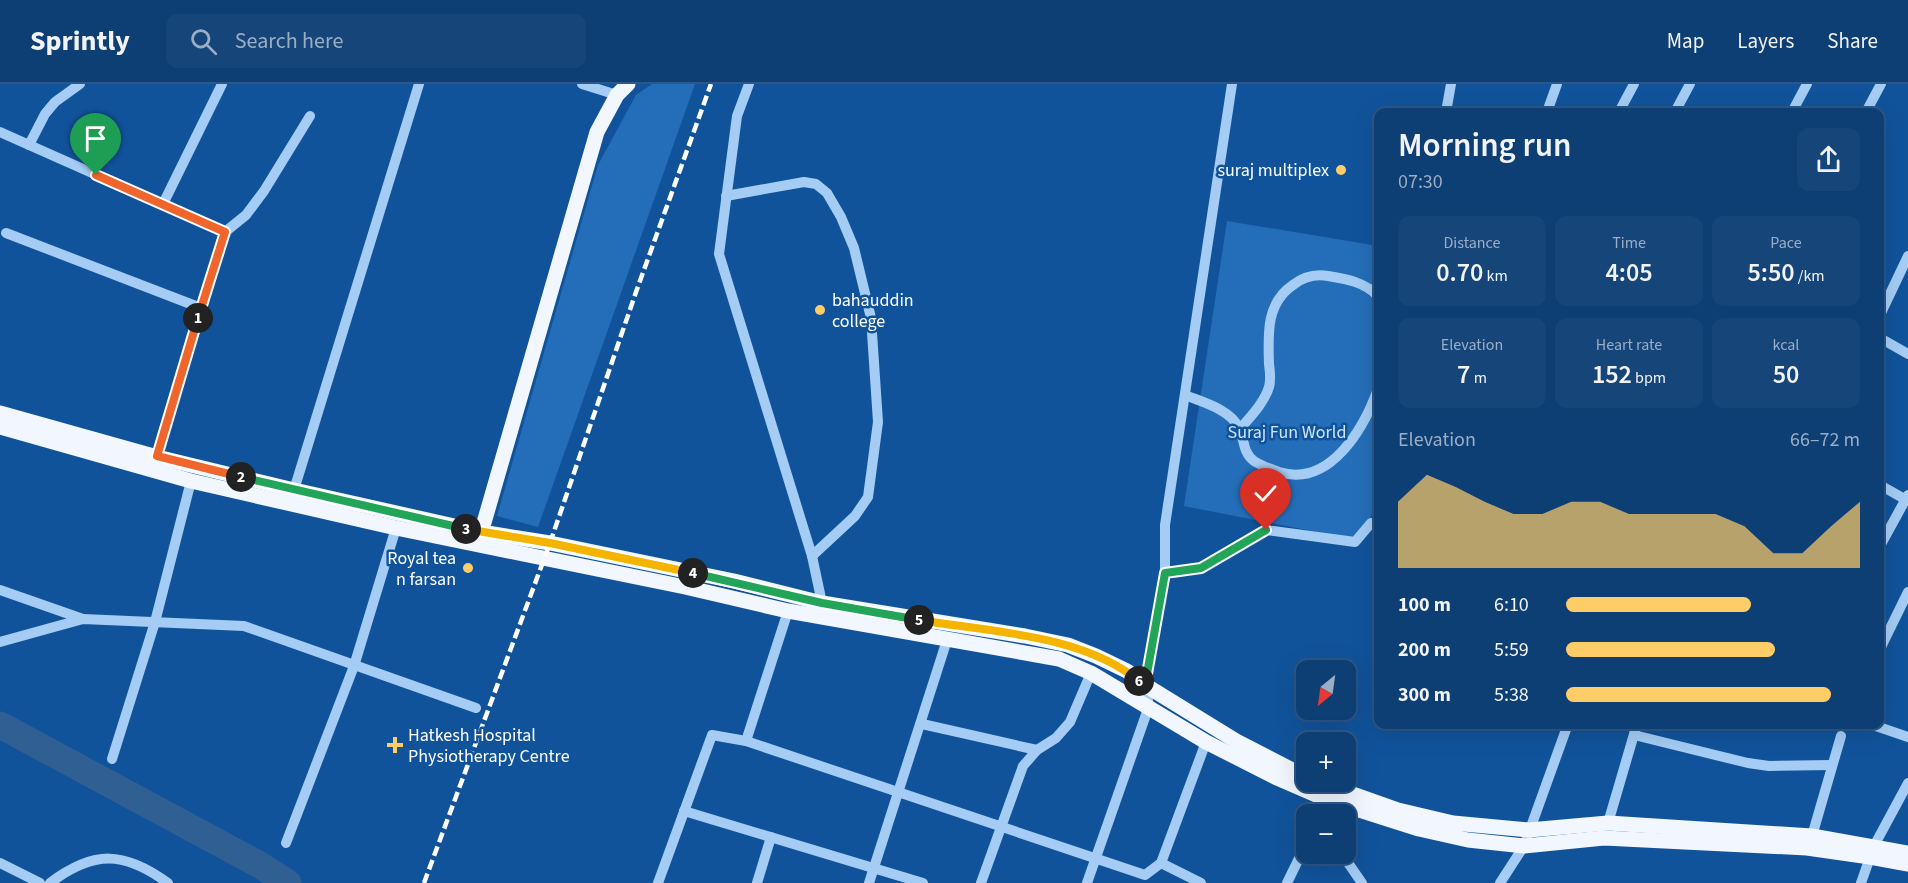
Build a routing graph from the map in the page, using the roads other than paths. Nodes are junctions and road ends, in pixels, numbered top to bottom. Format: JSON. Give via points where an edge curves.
{"nodes":[{"id":1,"x":80,"y":84,"type":"edge"},
{"id":2,"x":222,"y":84,"type":"edge"},
{"id":3,"x":419,"y":84,"type":"edge"},
{"id":4,"x":582,"y":84,"type":"edge"},
{"id":5,"x":628,"y":84,"type":"edge"},
{"id":6,"x":749,"y":84,"type":"edge"},
{"id":7,"x":1232,"y":84,"type":"edge"},
{"id":8,"x":1451,"y":84,"type":"edge"},
{"id":9,"x":1557,"y":84,"type":"edge"},
{"id":10,"x":1634,"y":84,"type":"edge"},
{"id":11,"x":1690,"y":84,"type":"edge"},
{"id":12,"x":1807,"y":84,"type":"edge"},
{"id":13,"x":1881,"y":84,"type":"edge"},
{"id":14,"x":618,"y":90,"type":"edge"},
{"id":15,"x":1447,"y":108,"type":"edge"},
{"id":16,"x":1548,"y":108,"type":"edge"},
{"id":17,"x":1621,"y":108,"type":"edge"},
{"id":18,"x":1677,"y":108,"type":"edge"},
{"id":19,"x":1794,"y":108,"type":"edge"},
{"id":20,"x":1868,"y":108,"type":"edge"},
{"id":21,"x":310,"y":116,"type":"dead end"},
{"id":22,"x":0,"y":132,"type":"edge"},
{"id":23,"x":28,"y":145,"type":"junction"},
{"id":24,"x":726,"y":196,"type":"junction"},
{"id":25,"x":163,"y":204,"type":"junction"},
{"id":26,"x":225,"y":232,"type":"junction"},
{"id":27,"x":6,"y":233,"type":"dead end"},
{"id":28,"x":1908,"y":256,"type":"edge"},
{"id":29,"x":1374,"y":292,"type":"edge"},
{"id":30,"x":1884,"y":307,"type":"edge"},
{"id":31,"x":201,"y":308,"type":"junction"},
{"id":32,"x":1884,"y":340,"type":"edge"},
{"id":33,"x":1908,"y":354,"type":"edge"},
{"id":34,"x":1185,"y":395,"type":"junction"},
{"id":35,"x":1374,"y":397,"type":"edge"},
{"id":36,"x":0,"y":413,"type":"edge"},
{"id":37,"x":0,"y":428,"type":"edge"},
{"id":38,"x":1240,"y":429,"type":"junction"},
{"id":39,"x":155,"y":463,"type":"junction"},
{"id":40,"x":191,"y":481,"type":"junction"},
{"id":41,"x":1884,"y":487,"type":"edge"},
{"id":42,"x":294,"y":490,"type":"junction"},
{"id":43,"x":1907,"y":498,"type":"edge"},
{"id":44,"x":1374,"y":524,"type":"edge"},
{"id":45,"x":396,"y":528,"type":"junction"},
{"id":46,"x":480,"y":539,"type":"junction"},
{"id":47,"x":1884,"y":539,"type":"edge"},
{"id":48,"x":812,"y":556,"type":"junction"},
{"id":49,"x":1165,"y":573,"type":"junction"},
{"id":50,"x":0,"y":590,"type":"edge"},
{"id":51,"x":1908,"y":592,"type":"edge"},
{"id":52,"x":822,"y":603,"type":"junction"},
{"id":53,"x":788,"y":611,"type":"junction"},
{"id":54,"x":83,"y":619,"type":"junction"},
{"id":55,"x":155,"y":622,"type":"junction"},
{"id":56,"x":947,"y":640,"type":"junction"},
{"id":57,"x":1884,"y":641,"type":"edge"},
{"id":58,"x":0,"y":642,"type":"edge"},
{"id":59,"x":354,"y":666,"type":"junction"},
{"id":60,"x":1091,"y":673,"type":"junction"},
{"id":61,"x":1145,"y":685,"type":"junction"},
{"id":62,"x":1149,"y":706,"type":"junction"},
{"id":63,"x":476,"y":708,"type":"dead end"},
{"id":64,"x":922,"y":724,"type":"junction"},
{"id":65,"x":1566,"y":729,"type":"edge"},
{"id":66,"x":1884,"y":729,"type":"edge"},
{"id":67,"x":1636,"y":730,"type":"edge"},
{"id":68,"x":1841,"y":736,"type":"dead end"},
{"id":69,"x":1908,"y":737,"type":"edge"},
{"id":70,"x":746,"y":741,"type":"junction"},
{"id":71,"x":1206,"y":742,"type":"junction"},
{"id":72,"x":1037,"y":750,"type":"junction"},
{"id":73,"x":112,"y":759,"type":"dead end"},
{"id":74,"x":1832,"y":765,"type":"junction"},
{"id":75,"x":1296,"y":772,"type":"edge"},
{"id":76,"x":1908,"y":783,"type":"edge"},
{"id":77,"x":899,"y":792,"type":"junction"},
{"id":78,"x":1347,"y":792,"type":"edge"},
{"id":79,"x":1328,"y":800,"type":"junction"},
{"id":80,"x":1326,"y":804,"type":"edge"},
{"id":81,"x":684,"y":810,"type":"junction"},
{"id":82,"x":1608,"y":823,"type":"junction"},
{"id":83,"x":1001,"y":827,"type":"junction"},
{"id":84,"x":1528,"y":830,"type":"junction"},
{"id":85,"x":1812,"y":836,"type":"junction"},
{"id":86,"x":771,"y":837,"type":"junction"},
{"id":87,"x":286,"y":843,"type":"dead end"},
{"id":88,"x":1524,"y":846,"type":"junction"},
{"id":89,"x":1872,"y":851,"type":"junction"},
{"id":90,"x":1908,"y":853,"type":"edge"},
{"id":91,"x":1095,"y":858,"type":"junction"},
{"id":92,"x":0,"y":863,"type":"edge"},
{"id":93,"x":1161,"y":863,"type":"junction"},
{"id":94,"x":1296,"y":864,"type":"edge"},
{"id":95,"x":1349,"y":864,"type":"edge"},
{"id":96,"x":1908,"y":864,"type":"edge"},
{"id":97,"x":874,"y":867,"type":"junction"},
{"id":98,"x":40,"y":883,"type":"edge"},
{"id":99,"x":50,"y":883,"type":"edge"},
{"id":100,"x":168,"y":883,"type":"edge"},
{"id":101,"x":658,"y":883,"type":"edge"},
{"id":102,"x":757,"y":883,"type":"edge"},
{"id":103,"x":869,"y":883,"type":"edge"},
{"id":104,"x":923,"y":883,"type":"edge"},
{"id":105,"x":981,"y":883,"type":"edge"},
{"id":106,"x":1087,"y":883,"type":"edge"},
{"id":107,"x":1202,"y":883,"type":"edge"},
{"id":108,"x":1287,"y":883,"type":"edge"},
{"id":109,"x":1362,"y":883,"type":"edge"},
{"id":110,"x":1500,"y":883,"type":"edge"},
{"id":111,"x":1862,"y":883,"type":"edge"}],
"edges":[{"from":1,"to":23,"type":"street","via":[[55,102]]},
{"from":2,"to":25,"type":"street"},
{"from":3,"to":42,"type":"street"},
{"from":4,"to":14,"type":"street"},
{"from":5,"to":14,"type":"main road"},
{"from":6,"to":24,"type":"street","via":[[737,116]]},
{"from":7,"to":34,"type":"street"},
{"from":8,"to":15,"type":"street"},
{"from":9,"to":16,"type":"street"},
{"from":10,"to":17,"type":"street"},
{"from":11,"to":18,"type":"street"},
{"from":12,"to":19,"type":"street"},
{"from":13,"to":20,"type":"street"},
{"from":14,"to":46,"type":"main road","via":[[597,132]]},
{"from":21,"to":26,"type":"street","via":[[246,215]]},
{"from":22,"to":23,"type":"street"},
{"from":23,"to":25,"type":"street"},
{"from":24,"to":48,"type":"street","via":[[719,254]]},
{"from":24,"to":48,"type":"street","via":[[793,183],[822,188],[841,217],[854,248],[871,318],[878,422],[868,497],[855,516]]},
{"from":25,"to":26,"type":"street"},
{"from":26,"to":31,"type":"street"},
{"from":27,"to":31,"type":"street"},
{"from":28,"to":30,"type":"street"},
{"from":29,"to":38,"type":"street","via":[[1349,280],[1319,274],[1299,280],[1283,291],[1269,316],[1270,385],[1263,401]]},
{"from":31,"to":39,"type":"street"},
{"from":32,"to":33,"type":"street"},
{"from":34,"to":38,"type":"street","via":[[1223,411]]},
{"from":34,"to":49,"type":"street","via":[[1165,525]]},
{"from":35,"to":38,"type":"street","via":[[1349,445],[1322,468],[1306,473],[1288,475],[1253,460],[1245,450]]},
{"from":36,"to":39,"type":"main road"},
{"from":37,"to":39,"type":"main road"},
{"from":39,"to":40,"type":"main road"},
{"from":39,"to":42,"type":"main road"},
{"from":40,"to":45,"type":"main road"},
{"from":40,"to":55,"type":"street"},
{"from":41,"to":43,"type":"street"},
{"from":42,"to":46,"type":"main road"},
{"from":43,"to":47,"type":"street"},
{"from":44,"to":49,"type":"street","via":[[1355,542],[1266,530],[1201,568]]},
{"from":45,"to":46,"type":"main road"},
{"from":45,"to":59,"type":"street"},
{"from":46,"to":52,"type":"main road","via":[[550,543]]},
{"from":46,"to":53,"type":"main road"},
{"from":48,"to":52,"type":"street"},
{"from":49,"to":61,"type":"street"},
{"from":50,"to":54,"type":"street"},
{"from":51,"to":57,"type":"street"},
{"from":52,"to":61,"type":"main road","via":[[1068,645],[1127,671]]},
{"from":53,"to":56,"type":"main road"},
{"from":53,"to":70,"type":"street"},
{"from":54,"to":55,"type":"street"},
{"from":54,"to":58,"type":"street"},
{"from":55,"to":59,"type":"street","via":[[244,626]]},
{"from":55,"to":73,"type":"street"},
{"from":56,"to":60,"type":"main road","via":[[1059,659]]},
{"from":56,"to":64,"type":"street"},
{"from":59,"to":63,"type":"street"},
{"from":59,"to":87,"type":"street"},
{"from":60,"to":62,"type":"main road"},
{"from":60,"to":72,"type":"street","via":[[1070,722],[1056,738]]},
{"from":61,"to":62,"type":"street"},
{"from":61,"to":75,"type":"main road","via":[[1236,741]]},
{"from":62,"to":71,"type":"main road"},
{"from":62,"to":91,"type":"street"},
{"from":64,"to":72,"type":"street"},
{"from":64,"to":77,"type":"street"},
{"from":65,"to":84,"type":"street"},
{"from":66,"to":69,"type":"street"},
{"from":67,"to":74,"type":"street","via":[[1748,764]]},
{"from":67,"to":82,"type":"street"},
{"from":68,"to":74,"type":"street"},
{"from":70,"to":77,"type":"street"},
{"from":70,"to":81,"type":"street","via":[[712,735]]},
{"from":71,"to":79,"type":"main road"},
{"from":71,"to":93,"type":"street"},
{"from":72,"to":83,"type":"street","via":[[1023,766]]},
{"from":74,"to":85,"type":"street"},
{"from":76,"to":89,"type":"street"},
{"from":77,"to":83,"type":"street"},
{"from":77,"to":97,"type":"street"},
{"from":78,"to":84,"type":"main road","via":[[1453,823]]},
{"from":79,"to":80,"type":"street"},
{"from":79,"to":88,"type":"main road","via":[[1419,829],[1468,840]]},
{"from":81,"to":86,"type":"street"},
{"from":81,"to":101,"type":"street"},
{"from":82,"to":84,"type":"main road"},
{"from":82,"to":85,"type":"main road"},
{"from":83,"to":91,"type":"street"},
{"from":83,"to":105,"type":"street"},
{"from":84,"to":88,"type":"street"},
{"from":85,"to":89,"type":"main road"},
{"from":86,"to":97,"type":"street"},
{"from":86,"to":102,"type":"street"},
{"from":88,"to":89,"type":"main road","via":[[1604,838]]},
{"from":88,"to":110,"type":"street"},
{"from":89,"to":90,"type":"main road"},
{"from":89,"to":96,"type":"main road"},
{"from":89,"to":111,"type":"street"},
{"from":91,"to":93,"type":"street","via":[[1145,875]]},
{"from":91,"to":106,"type":"street"},
{"from":92,"to":98,"type":"street"},
{"from":93,"to":107,"type":"street"},
{"from":94,"to":108,"type":"street"},
{"from":95,"to":109,"type":"street"},
{"from":97,"to":103,"type":"street"},
{"from":97,"to":104,"type":"street"},
{"from":99,"to":100,"type":"street","via":[[76,866],[115,858],[139,865]]}]}
